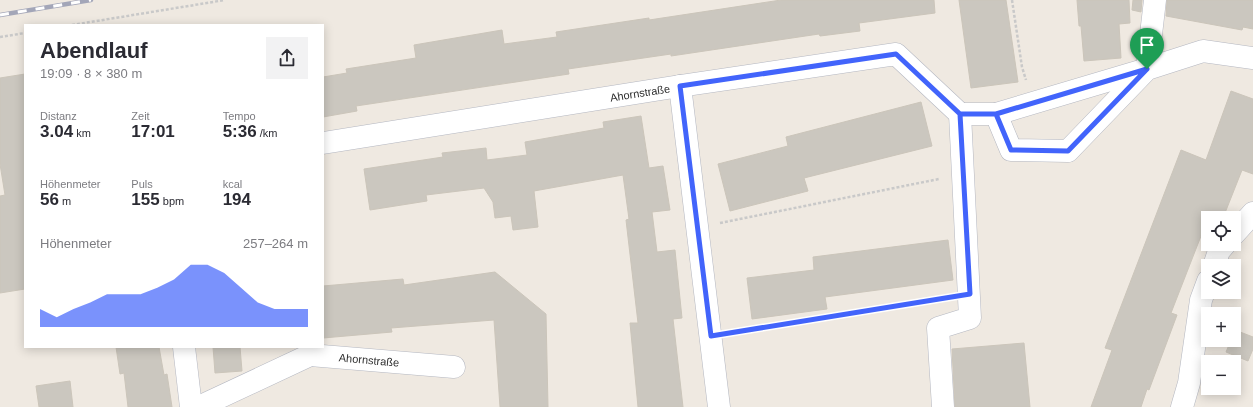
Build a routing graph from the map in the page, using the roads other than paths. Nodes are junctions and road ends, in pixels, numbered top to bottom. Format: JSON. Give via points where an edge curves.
{"nodes":[{"id":1,"x":1155,"y":0,"type":"edge"},
{"id":2,"x":1253,"y":58,"type":"edge"},
{"id":3,"x":1147,"y":69,"type":"junction"},
{"id":4,"x":680,"y":86,"type":"junction"},
{"id":5,"x":960,"y":114,"type":"junction"},
{"id":6,"x":996,"y":114,"type":"junction"},
{"id":7,"x":324,"y":143,"type":"edge"},
{"id":8,"x":1253,"y":213,"type":"edge"},
{"id":9,"x":1241,"y":226,"type":"edge"},
{"id":10,"x":1201,"y":299,"type":"edge"},
{"id":11,"x":184,"y":348,"type":"edge"},
{"id":12,"x":454,"y":367,"type":"dead end"},
{"id":13,"x":192,"y":407,"type":"edge"},
{"id":14,"x":199,"y":407,"type":"edge"},
{"id":15,"x":719,"y":407,"type":"edge"},
{"id":16,"x":943,"y":407,"type":"edge"},
{"id":17,"x":1182,"y":407,"type":"edge"}],
"edges":[{"from":1,"to":3,"type":"street"},
{"from":2,"to":3,"type":"street","via":[[1203,51]]},
{"from":3,"to":6,"type":"street"},
{"from":3,"to":6,"type":"street","via":[[1068,151],[1011,150]]},
{"from":4,"to":5,"type":"street","name":"Ahornstraße","via":[[896,54]]},
{"from":4,"to":7,"type":"street","name":"Ahornstraße"},
{"from":4,"to":15,"type":"street"},
{"from":5,"to":6,"type":"street"},
{"from":5,"to":16,"type":"street","via":[[970,318],[938,328]]},
{"from":8,"to":9,"type":"street"},
{"from":10,"to":17,"type":"street","via":[[1189,383]]},
{"from":11,"to":13,"type":"street"},
{"from":12,"to":14,"type":"street","name":"Ahornstraße","via":[[310,355]]}]}
